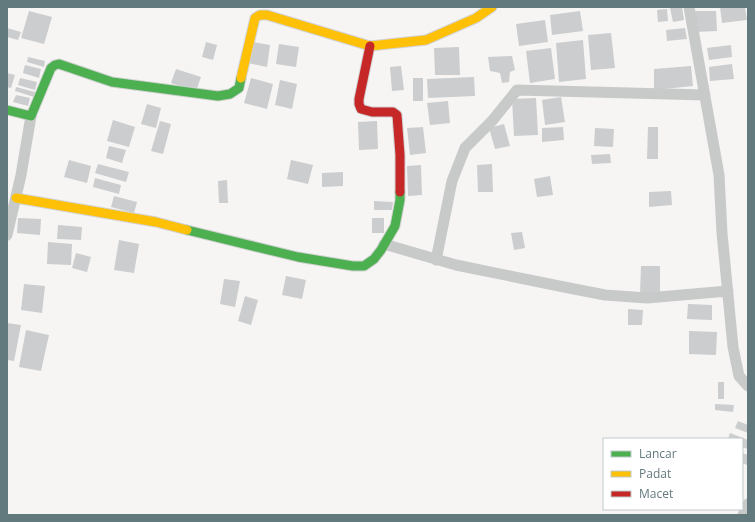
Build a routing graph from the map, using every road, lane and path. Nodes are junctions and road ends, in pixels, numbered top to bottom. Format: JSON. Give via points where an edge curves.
{"nodes":[{"id":1,"x":492,"y":7,"type":"edge"},
{"id":2,"x":689,"y":7,"type":"edge"},
{"id":3,"x":370,"y":46,"type":"junction"},
{"id":4,"x":705,"y":95,"type":"junction"},
{"id":5,"x":7,"y":110,"type":"edge"},
{"id":6,"x":31,"y":116,"type":"junction"},
{"id":7,"x":16,"y":198,"type":"junction"},
{"id":8,"x":7,"y":234,"type":"edge"},
{"id":9,"x":384,"y":244,"type":"junction"},
{"id":10,"x":436,"y":260,"type":"junction"},
{"id":11,"x":728,"y":291,"type":"junction"},
{"id":12,"x":748,"y":386,"type":"edge"},
{"id":13,"x":748,"y":504,"type":"edge"},
{"id":14,"x":743,"y":515,"type":"edge"}],
"edges":[{"from":1,"to":3,"type":"street","via":[[476,18],[426,40]]},
{"from":2,"to":4,"type":"street"},
{"from":3,"to":6,"type":"street","via":[[260,15],[255,18],[239,88],[230,94],[218,96],[112,82],[59,64],[51,68]]},
{"from":3,"to":9,"type":"street","via":[[359,104],[361,109],[372,112],[393,112],[397,115],[398,122],[400,200],[395,226]]},
{"from":4,"to":10,"type":"street","via":[[517,90],[492,121],[465,148],[452,181]]},
{"from":4,"to":11,"type":"street","via":[[719,175]]},
{"from":5,"to":6,"type":"street"},
{"from":6,"to":7,"type":"street"},
{"from":7,"to":8,"type":"street"},
{"from":7,"to":9,"type":"street","via":[[156,222],[298,257],[353,266],[364,266],[374,259]]},
{"from":9,"to":10,"type":"street"},
{"from":10,"to":11,"type":"street","via":[[605,295],[647,298]]},
{"from":11,"to":12,"type":"street","via":[[733,347],[739,376]]},
{"from":13,"to":14,"type":"street"}]}
